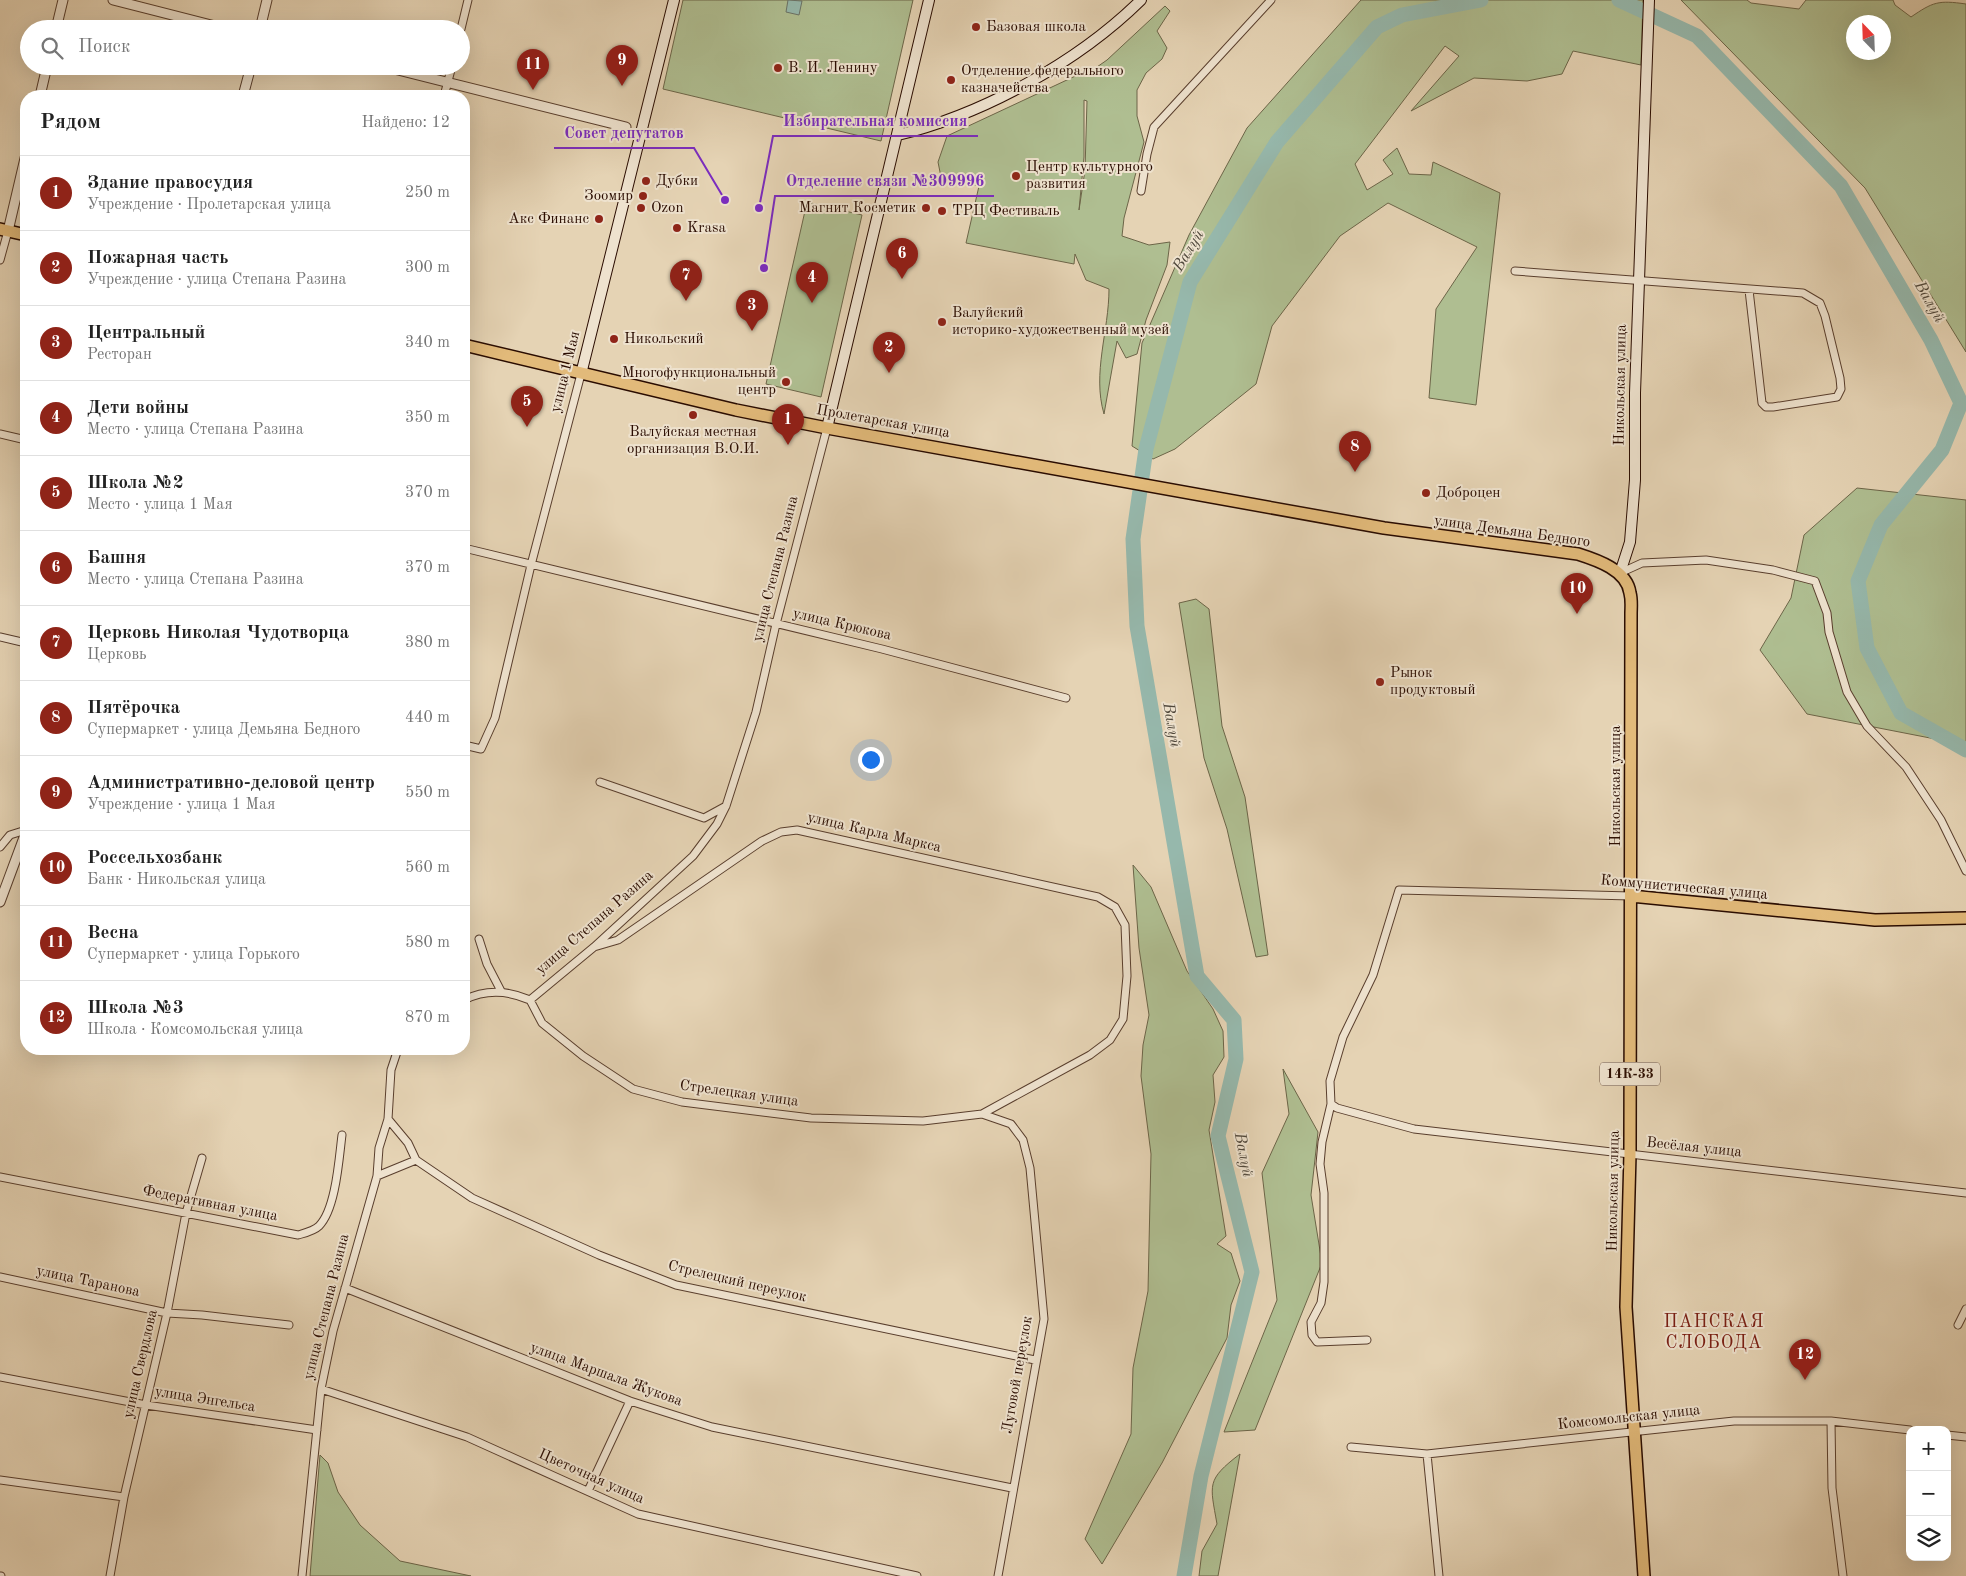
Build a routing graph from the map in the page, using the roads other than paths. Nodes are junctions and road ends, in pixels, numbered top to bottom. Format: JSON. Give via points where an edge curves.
{"nodes":[{"id":1,"x":63,"y":0,"type":"edge"},
{"id":2,"x":113,"y":0,"type":"edge"},
{"id":3,"x":268,"y":0,"type":"edge"},
{"id":4,"x":468,"y":0,"type":"edge"},
{"id":5,"x":674,"y":0,"type":"edge"},
{"id":6,"x":928,"y":0,"type":"edge"},
{"id":7,"x":1142,"y":0,"type":"edge"},
{"id":8,"x":1270,"y":0,"type":"edge"},
{"id":9,"x":1649,"y":0,"type":"edge"},
{"id":10,"x":58,"y":20,"type":"edge"},
{"id":11,"x":192,"y":20,"type":"edge"},
{"id":12,"x":262,"y":20,"type":"edge"},
{"id":13,"x":463,"y":20,"type":"edge"},
{"id":14,"x":45,"y":75,"type":"edge"},
{"id":15,"x":248,"y":75,"type":"edge"},
{"id":16,"x":422,"y":75,"type":"edge"},
{"id":17,"x":450,"y":75,"type":"edge"},
{"id":18,"x":448,"y":81,"type":"junction"},
{"id":19,"x":41,"y":90,"type":"edge"},
{"id":20,"x":244,"y":90,"type":"edge"},
{"id":21,"x":446,"y":90,"type":"edge"},
{"id":22,"x":626,"y":127,"type":"dead end"},
{"id":23,"x":898,"y":135,"type":"junction"},
{"id":24,"x":20,"y":175,"type":"edge"},
{"id":25,"x":1141,"y":191,"type":"dead end"},
{"id":26,"x":4,"y":230,"type":"edge"},
{"id":27,"x":20,"y":234,"type":"edge"},
{"id":28,"x":0,"y":260,"type":"edge"},
{"id":29,"x":1515,"y":271,"type":"dead end"},
{"id":30,"x":1639,"y":280,"type":"junction"},
{"id":31,"x":1749,"y":290,"type":"junction"},
{"id":32,"x":470,"y":346,"type":"edge"},
{"id":33,"x":581,"y":374,"type":"junction"},
{"id":34,"x":827,"y":428,"type":"junction"},
{"id":35,"x":0,"y":434,"type":"edge"},
{"id":36,"x":20,"y":439,"type":"edge"},
{"id":37,"x":1200,"y":495,"type":"joint"},
{"id":38,"x":470,"y":550,"type":"edge"},
{"id":39,"x":531,"y":565,"type":"junction"},
{"id":40,"x":1620,"y":573,"type":"junction"},
{"id":41,"x":776,"y":624,"type":"junction"},
{"id":42,"x":0,"y":637,"type":"edge"},
{"id":43,"x":20,"y":642,"type":"edge"},
{"id":44,"x":1066,"y":698,"type":"dead end"},
{"id":45,"x":470,"y":746,"type":"edge"},
{"id":46,"x":600,"y":782,"type":"dead end"},
{"id":47,"x":726,"y":806,"type":"junction"},
{"id":48,"x":20,"y":832,"type":"edge"},
{"id":49,"x":0,"y":847,"type":"edge"},
{"id":50,"x":20,"y":847,"type":"edge"},
{"id":51,"x":1966,"y":871,"type":"edge"},
{"id":52,"x":1631,"y":896,"type":"junction"},
{"id":53,"x":0,"y":902,"type":"edge"},
{"id":54,"x":1966,"y":918,"type":"edge"},
{"id":55,"x":479,"y":939,"type":"dead end"},
{"id":56,"x":594,"y":947,"type":"junction"},
{"id":57,"x":501,"y":991,"type":"junction"},
{"id":58,"x":470,"y":997,"type":"edge"},
{"id":59,"x":530,"y":1000,"type":"junction"},
{"id":60,"x":396,"y":1055,"type":"edge"},
{"id":61,"x":1331,"y":1104,"type":"junction"},
{"id":62,"x":982,"y":1114,"type":"junction"},
{"id":63,"x":388,"y":1119,"type":"junction"},
{"id":64,"x":342,"y":1135,"type":"dead end"},
{"id":65,"x":1630,"y":1154,"type":"junction"},
{"id":66,"x":202,"y":1158,"type":"dead end"},
{"id":67,"x":416,"y":1160,"type":"junction"},
{"id":68,"x":0,"y":1176,"type":"edge"},
{"id":69,"x":377,"y":1176,"type":"junction"},
{"id":70,"x":1966,"y":1193,"type":"edge"},
{"id":71,"x":186,"y":1213,"type":"junction"},
{"id":72,"x":0,"y":1277,"type":"edge"},
{"id":73,"x":345,"y":1288,"type":"junction"},
{"id":74,"x":1966,"y":1309,"type":"edge"},
{"id":75,"x":166,"y":1313,"type":"junction"},
{"id":76,"x":289,"y":1325,"type":"dead end"},
{"id":77,"x":1958,"y":1325,"type":"dead end"},
{"id":78,"x":1367,"y":1340,"type":"dead end"},
{"id":79,"x":1035,"y":1360,"type":"junction"},
{"id":80,"x":0,"y":1378,"type":"edge"},
{"id":81,"x":321,"y":1389,"type":"junction"},
{"id":82,"x":630,"y":1401,"type":"junction"},
{"id":83,"x":146,"y":1405,"type":"junction"},
{"id":84,"x":1831,"y":1421,"type":"junction"},
{"id":85,"x":318,"y":1430,"type":"junction"},
{"id":86,"x":1633,"y":1430,"type":"junction"},
{"id":87,"x":1906,"y":1430,"type":"edge"},
{"id":88,"x":1951,"y":1435,"type":"edge"},
{"id":89,"x":1966,"y":1437,"type":"edge"},
{"id":90,"x":1351,"y":1447,"type":"dead end"},
{"id":91,"x":1426,"y":1454,"type":"junction"},
{"id":92,"x":0,"y":1480,"type":"edge"},
{"id":93,"x":1012,"y":1488,"type":"junction"},
{"id":94,"x":588,"y":1490,"type":"junction"},
{"id":95,"x":124,"y":1497,"type":"junction"},
{"id":96,"x":110,"y":1576,"type":"edge"},
{"id":97,"x":302,"y":1576,"type":"edge"},
{"id":98,"x":917,"y":1576,"type":"edge"},
{"id":99,"x":998,"y":1576,"type":"edge"},
{"id":100,"x":1439,"y":1576,"type":"edge"},
{"id":101,"x":1644,"y":1576,"type":"edge"},
{"id":102,"x":1843,"y":1576,"type":"edge"}],
"edges":[{"from":1,"to":10,"type":"street"},
{"from":2,"to":11,"type":"street"},
{"from":3,"to":12,"type":"street"},
{"from":4,"to":13,"type":"street"},
{"from":5,"to":33,"type":"main road","name":"улица 1 Мая"},
{"from":6,"to":23,"type":"main road","name":"улица Степана Разина"},
{"from":7,"to":23,"type":"main road","via":[[1094,41],[1053,68],[951,119]]},
{"from":8,"to":25,"type":"street","via":[[1154,127]]},
{"from":9,"to":30,"type":"main road","name":"Никольская улица"},
{"from":14,"to":19,"type":"street"},
{"from":15,"to":20,"type":"street"},
{"from":16,"to":18,"type":"street"},
{"from":17,"to":18,"type":"street"},
{"from":18,"to":21,"type":"street"},
{"from":18,"to":22,"type":"street"},
{"from":23,"to":34,"type":"main road","name":"улица Степана Разина"},
{"from":24,"to":26,"type":"street"},
{"from":26,"to":27,"type":"main road"},
{"from":26,"to":28,"type":"street"},
{"from":29,"to":30,"type":"street"},
{"from":30,"to":31,"type":"street"},
{"from":30,"to":40,"type":"main road","name":"Никольская улица","via":[[1635,480],[1630,542]]},
{"from":31,"to":31,"type":"street","via":[[1803,293],[1820,303],[1840,378],[1841,389],[1837,397],[1773,407],[1762,403]]},
{"from":32,"to":33,"type":"main road","name":"Пролетарская улица"},
{"from":33,"to":34,"type":"main road","name":"Пролетарская улица"},
{"from":33,"to":39,"type":"street","name":"улица 1 Мая"},
{"from":34,"to":37,"type":"main road","name":"Пролетарская улица"},
{"from":34,"to":41,"type":"street","name":"улица Степана Разина"},
{"from":35,"to":36,"type":"street"},
{"from":37,"to":40,"type":"main road","name":"улица Демьяна Бедного","via":[[1384,528],[1578,554]]},
{"from":38,"to":39,"type":"street","name":"улица Крюкова"},
{"from":39,"to":41,"type":"street","name":"улица Крюкова"},
{"from":39,"to":45,"type":"street","name":"улица 1 Мая","via":[[495,718],[481,749]]},
{"from":40,"to":51,"type":"street","via":[[1642,563],[1706,560],[1815,580],[1828,613],[1829,632],[1845,686],[1867,726],[1906,767],[1941,820]]},
{"from":40,"to":52,"type":"main road","name":"Никольская улица","number":"14К-33","via":[[1630,592]]},
{"from":41,"to":44,"type":"street","name":"улица Крюкова"},
{"from":41,"to":47,"type":"street","name":"улица Степана Разина","via":[[756,712]]},
{"from":42,"to":43,"type":"street"},
{"from":46,"to":47,"type":"street","via":[[704,818]]},
{"from":47,"to":56,"type":"street","name":"улица Степана Разина","via":[[692,856]]},
{"from":48,"to":49,"type":"street","via":[[10,835]]},
{"from":50,"to":53,"type":"street"},
{"from":52,"to":54,"type":"main road","name":"Коммунистическая улица","via":[[1875,920]]},
{"from":52,"to":61,"type":"street","name":"Коммунистическая улица","via":[[1399,890],[1373,975],[1342,1037],[1330,1081]]},
{"from":52,"to":65,"type":"main road","name":"Никольская улица","number":"14К-33"},
{"from":55,"to":57,"type":"street"},
{"from":56,"to":59,"type":"street","name":"улица Степана Разина"},
{"from":56,"to":62,"type":"street","name":"улица Карла Маркса","via":[[618,940],[762,841],[781,832],[796,830],[1098,897],[1115,906],[1125,925],[1126,976],[1123,1019],[1110,1040]]},
{"from":57,"to":58,"type":"street"},
{"from":57,"to":59,"type":"street"},
{"from":59,"to":62,"type":"street","name":"Стрелецкая улица","via":[[542,1024],[583,1056],[633,1089],[682,1102],[811,1118],[923,1121]]},
{"from":60,"to":63,"type":"street","name":"улица Степана Разина","via":[[391,1070]]},
{"from":61,"to":65,"type":"street","name":"Весёлая улица","via":[[1414,1129]]},
{"from":61,"to":78,"type":"street","via":[[1320,1164],[1324,1193],[1324,1282],[1321,1303],[1311,1322],[1312,1335],[1317,1342]]},
{"from":62,"to":79,"type":"street","name":"Луговой переулок","via":[[1011,1124],[1023,1140],[1030,1168],[1044,1319]]},
{"from":63,"to":67,"type":"street","name":"Стрелецкий переулок","via":[[408,1143]]},
{"from":63,"to":69,"type":"street","name":"улица Степана Разина","via":[[379,1148]]},
{"from":64,"to":71,"type":"street","name":"Федеративная улица","via":[[337,1182],[324,1219],[313,1230],[298,1234]]},
{"from":65,"to":70,"type":"street","name":"Весёлая улица"},
{"from":65,"to":86,"type":"main road","name":"Никольская улица","number":"14К-33","via":[[1626,1307]]},
{"from":66,"to":71,"type":"street","name":"улица Свердлова"},
{"from":67,"to":69,"type":"street"},
{"from":67,"to":79,"type":"street","name":"Стрелецкий переулок","via":[[472,1198],[599,1255],[676,1285]]},
{"from":68,"to":71,"type":"street","name":"Федеративная улица"},
{"from":69,"to":73,"type":"street","name":"улица Степана Разина"},
{"from":71,"to":75,"type":"street","name":"улица Свердлова"},
{"from":72,"to":75,"type":"street","name":"улица Таранова"},
{"from":73,"to":81,"type":"street","name":"улица Степана Разина"},
{"from":73,"to":82,"type":"street","name":"улица Маршала Жукова"},
{"from":74,"to":77,"type":"street"},
{"from":75,"to":76,"type":"street","name":"улица Таранова"},
{"from":75,"to":83,"type":"street","name":"улица Свердлова"},
{"from":79,"to":93,"type":"street","name":"Луговой переулок"},
{"from":80,"to":83,"type":"street","name":"улица Энгельса"},
{"from":81,"to":85,"type":"street","name":"улица Степана Разина"},
{"from":81,"to":94,"type":"street","name":"Цветочная улица","via":[[467,1437]]},
{"from":82,"to":93,"type":"street","name":"улица Маршала Жукова","via":[[712,1427]]},
{"from":82,"to":94,"type":"street"},
{"from":83,"to":85,"type":"street","name":"улица Энгельса"},
{"from":83,"to":95,"type":"street","name":"улица Свердлова"},
{"from":84,"to":86,"type":"street","name":"Комсомольская улица","via":[[1734,1421]]},
{"from":84,"to":87,"type":"street","name":"Комсомольская улица"},
{"from":84,"to":102,"type":"street","via":[[1832,1488]]},
{"from":85,"to":97,"type":"street","name":"улица Степана Разина"},
{"from":86,"to":91,"type":"street","name":"Комсомольская улица"},
{"from":86,"to":101,"type":"main road","name":"Никольская улица","number":"14К-33"},
{"from":88,"to":89,"type":"street"},
{"from":90,"to":91,"type":"street","name":"Комсомольская улица"},
{"from":91,"to":100,"type":"street"},
{"from":92,"to":95,"type":"street"},
{"from":93,"to":99,"type":"street","name":"Луговой переулок"},
{"from":94,"to":98,"type":"street","name":"Цветочная улица","via":[[638,1514]]},
{"from":95,"to":96,"type":"street","name":"улица Свердлова"}]}
